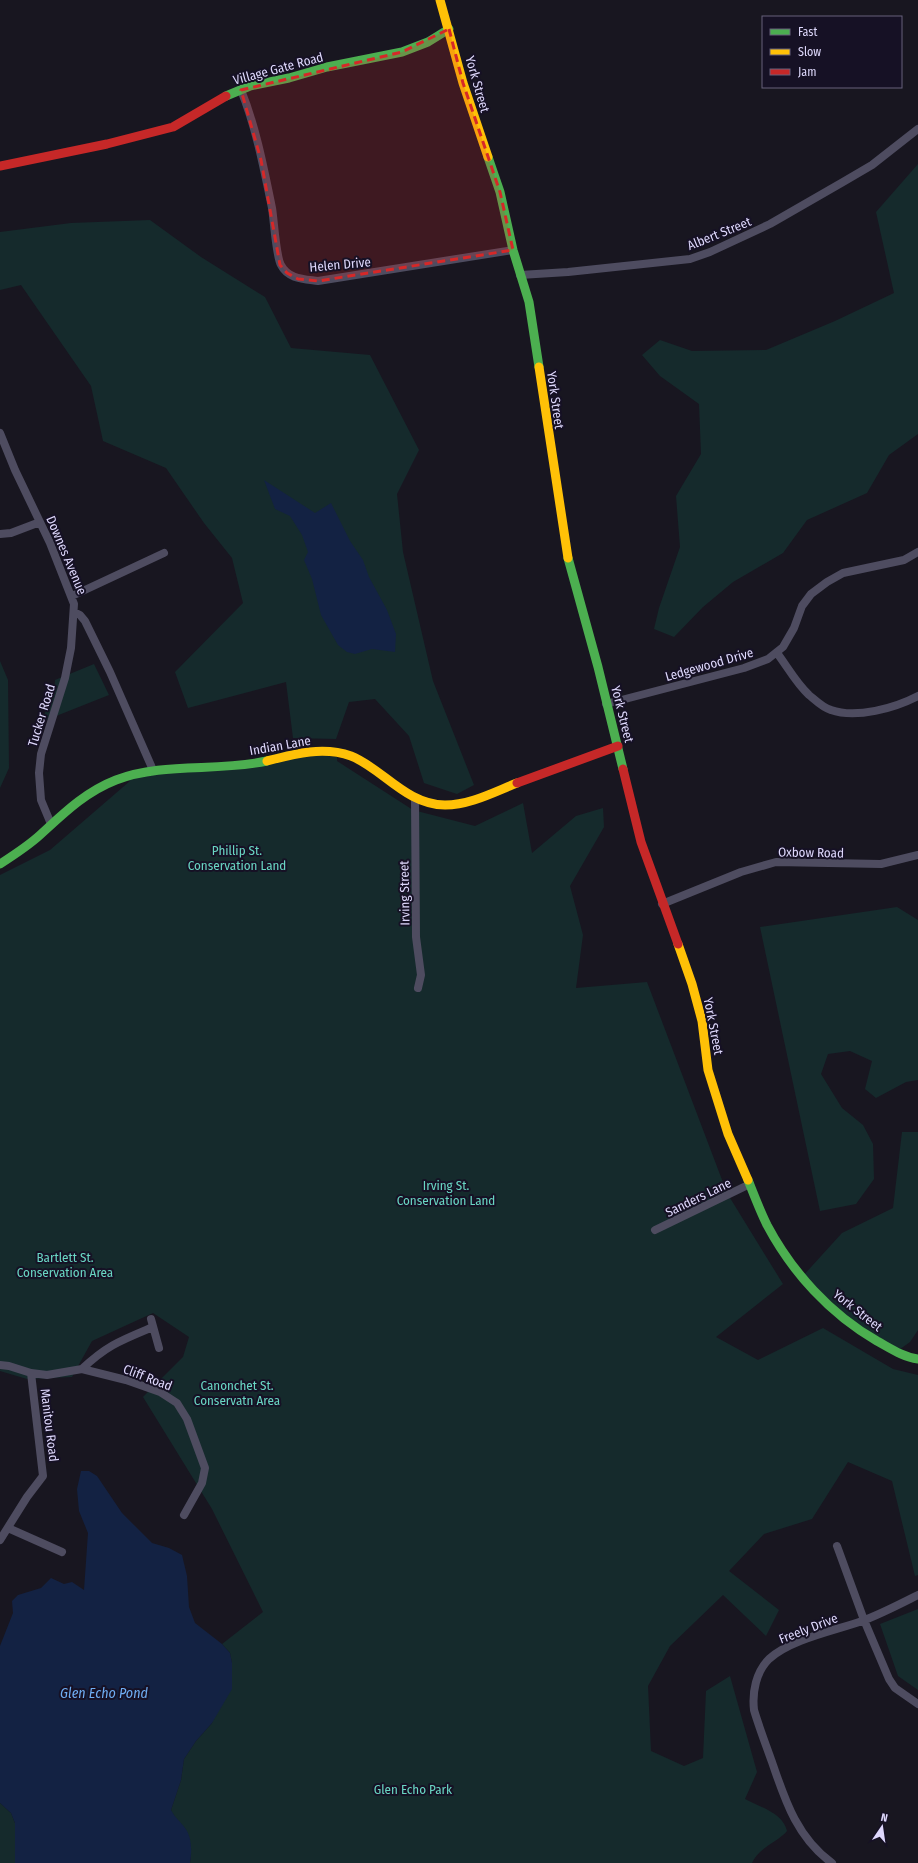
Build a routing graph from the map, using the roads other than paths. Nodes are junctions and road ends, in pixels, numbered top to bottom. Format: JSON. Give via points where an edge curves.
{"nodes":[{"id":1,"x":440,"y":0,"type":"edge"},
{"id":2,"x":449,"y":29,"type":"junction"},
{"id":3,"x":241,"y":90,"type":"junction"},
{"id":4,"x":918,"y":129,"type":"edge"},
{"id":5,"x":0,"y":166,"type":"edge"},
{"id":6,"x":513,"y":250,"type":"junction"},
{"id":7,"x":520,"y":275,"type":"junction"},
{"id":8,"x":0,"y":432,"type":"edge"},
{"id":9,"x":40,"y":522,"type":"junction"},
{"id":10,"x":0,"y":534,"type":"edge"},
{"id":11,"x":918,"y":552,"type":"edge"},
{"id":12,"x":164,"y":553,"type":"dead end"},
{"id":13,"x":72,"y":596,"type":"junction"},
{"id":14,"x":74,"y":612,"type":"junction"},
{"id":15,"x":777,"y":653,"type":"junction"},
{"id":16,"x":918,"y":696,"type":"edge"},
{"id":17,"x":606,"y":704,"type":"junction"},
{"id":18,"x":618,"y":746,"type":"junction"},
{"id":19,"x":153,"y":770,"type":"junction"},
{"id":20,"x":415,"y":798,"type":"junction"},
{"id":21,"x":51,"y":824,"type":"junction"},
{"id":22,"x":918,"y":855,"type":"edge"},
{"id":23,"x":0,"y":864,"type":"edge"},
{"id":24,"x":662,"y":904,"type":"junction"},
{"id":25,"x":418,"y":988,"type":"dead end"},
{"id":26,"x":750,"y":1184,"type":"junction"},
{"id":27,"x":655,"y":1230,"type":"dead end"},
{"id":28,"x":151,"y":1319,"type":"dead end"},
{"id":29,"x":153,"y":1327,"type":"junction"},
{"id":30,"x":159,"y":1348,"type":"dead end"},
{"id":31,"x":918,"y":1359,"type":"edge"},
{"id":32,"x":0,"y":1365,"type":"edge"},
{"id":33,"x":82,"y":1369,"type":"junction"},
{"id":34,"x":31,"y":1372,"type":"junction"},
{"id":35,"x":184,"y":1515,"type":"dead end"},
{"id":36,"x":8,"y":1528,"type":"junction"},
{"id":37,"x":1,"y":1538,"type":"edge"},
{"id":38,"x":837,"y":1546,"type":"dead end"},
{"id":39,"x":62,"y":1552,"type":"dead end"},
{"id":40,"x":918,"y":1595,"type":"edge"},
{"id":41,"x":864,"y":1620,"type":"junction"},
{"id":42,"x":918,"y":1704,"type":"edge"},
{"id":43,"x":832,"y":1863,"type":"edge"}],
"edges":[{"from":1,"to":2,"type":"street","name":"York Street"},
{"from":2,"to":3,"type":"street","name":"Village Gate Road","via":[[428,42],[402,52],[327,67]]},
{"from":2,"to":6,"type":"street","name":"York Street","via":[[463,83],[500,192]]},
{"from":3,"to":5,"type":"street","name":"Village Gate Road","via":[[223,97],[173,127],[107,144]]},
{"from":3,"to":6,"type":"street","name":"Helen Drive","via":[[249,110],[272,209],[280,265],[287,273],[298,279],[318,280],[436,264]]},
{"from":4,"to":7,"type":"street","name":"Albert Street","via":[[872,164],[843,182],[752,233],[710,252],[690,259]]},
{"from":6,"to":7,"type":"street","name":"York Street"},
{"from":7,"to":17,"type":"street","name":"York Street","via":[[529,302],[534,332],[566,553]]},
{"from":8,"to":9,"type":"street","name":"Downes Avenue"},
{"from":9,"to":10,"type":"street","via":[[17,532]]},
{"from":9,"to":13,"type":"street","name":"Downes Avenue"},
{"from":11,"to":15,"type":"street","name":"Ledgewood Drive","via":[[904,560],[843,573],[816,590],[802,606],[794,628]]},
{"from":12,"to":13,"type":"street"},
{"from":13,"to":14,"type":"street","name":"Downes Avenue"},
{"from":14,"to":19,"type":"street","name":"Downes Avenue","via":[[85,620]]},
{"from":14,"to":21,"type":"street","name":"Tucker Road","via":[[65,678],[41,754],[41,800]]},
{"from":15,"to":16,"type":"street","via":[[808,694],[831,710],[850,714],[878,710],[902,704]]},
{"from":15,"to":17,"type":"street","name":"Ledgewood Drive","via":[[744,668]]},
{"from":17,"to":18,"type":"street","name":"York Street"},
{"from":18,"to":20,"type":"street","name":"Indian Lane","via":[[459,805],[440,806]]},
{"from":18,"to":24,"type":"street","name":"York Street","via":[[642,842]]},
{"from":19,"to":20,"type":"street","name":"Indian Lane","via":[[234,766],[305,751],[328,752],[351,756]]},
{"from":19,"to":21,"type":"street","name":"Indian Lane","via":[[122,778],[98,788],[76,801]]},
{"from":20,"to":25,"type":"street","name":"Irving Street","via":[[416,938],[421,976]]},
{"from":21,"to":23,"type":"street","name":"Indian Lane","via":[[20,851]]},
{"from":22,"to":24,"type":"street","name":"Oxbow Road","via":[[882,864],[776,862],[741,872]]},
{"from":24,"to":26,"type":"street","name":"York Street","via":[[692,984],[702,1020],[708,1070],[715,1094],[728,1134]]},
{"from":26,"to":27,"type":"street","name":"Sanders Lane"},
{"from":26,"to":31,"type":"street","name":"York Street","via":[[776,1240],[820,1297],[861,1332],[910,1358]]},
{"from":28,"to":29,"type":"street"},
{"from":29,"to":30,"type":"street"},
{"from":29,"to":33,"type":"street","via":[[115,1342]]},
{"from":32,"to":34,"type":"street"},
{"from":33,"to":34,"type":"street","via":[[47,1375]]},
{"from":33,"to":35,"type":"street","name":"Cliff Road","via":[[160,1392],[181,1408],[205,1468],[202,1482]]},
{"from":34,"to":36,"type":"street","name":"Manitou Road","via":[[43,1476]]},
{"from":36,"to":37,"type":"street","name":"Manitou Road"},
{"from":36,"to":39,"type":"street"},
{"from":38,"to":41,"type":"street"},
{"from":40,"to":41,"type":"street","name":"Freely Drive"},
{"from":41,"to":42,"type":"street","via":[[889,1679],[895,1688]]},
{"from":41,"to":43,"type":"street","name":"Freely Drive","via":[[778,1652],[764,1666],[753,1693],[756,1716],[787,1806],[808,1840]]}]}
